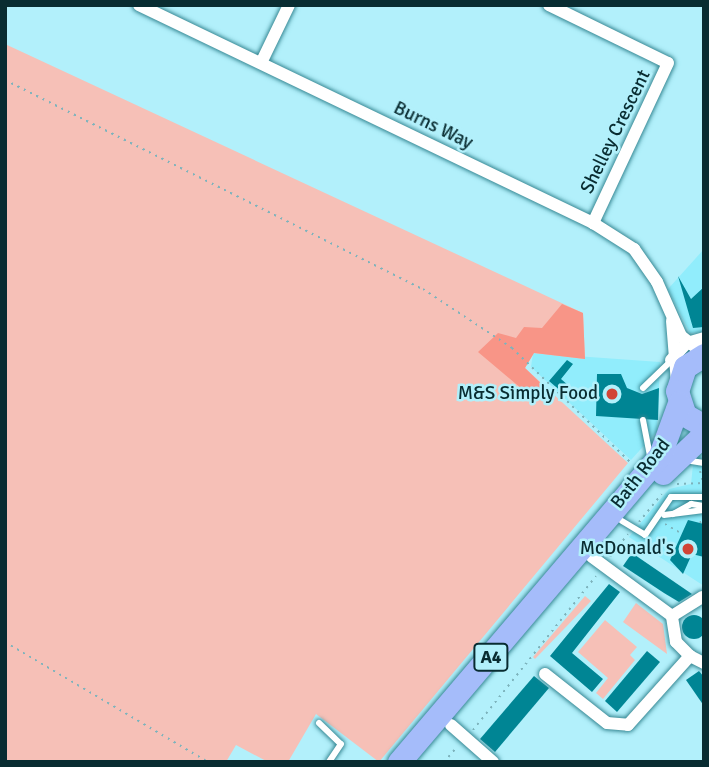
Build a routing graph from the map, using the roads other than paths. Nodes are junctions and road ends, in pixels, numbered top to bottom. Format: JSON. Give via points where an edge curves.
{"nodes":[{"id":1,"x":139,"y":5,"type":"edge"},
{"id":2,"x":289,"y":5,"type":"edge"},
{"id":3,"x":549,"y":5,"type":"edge"},
{"id":4,"x":261,"y":63,"type":"junction"},
{"id":5,"x":593,"y":223,"type":"junction"},
{"id":6,"x":672,"y":321,"type":"junction"},
{"id":7,"x":698,"y":346,"type":"edge"},
{"id":8,"x":671,"y":360,"type":"junction"},
{"id":9,"x":643,"y":388,"type":"dead end"},
{"id":10,"x":678,"y":395,"type":"junction"},
{"id":11,"x":643,"y":420,"type":"dead end"},
{"id":12,"x":704,"y":426,"type":"edge"},
{"id":13,"x":647,"y":432,"type":"junction"},
{"id":14,"x":704,"y":434,"type":"edge"},
{"id":15,"x":675,"y":457,"type":"junction"},
{"id":16,"x":702,"y":463,"type":"edge"},
{"id":17,"x":641,"y":465,"type":"junction"},
{"id":18,"x":704,"y":497,"type":"edge"},
{"id":19,"x":704,"y":508,"type":"edge"},
{"id":20,"x":664,"y":515,"type":"junction"},
{"id":21,"x":627,"y":525,"type":"junction"},
{"id":22,"x":598,"y":562,"type":"junction"},
{"id":23,"x":703,"y":597,"type":"edge"},
{"id":24,"x":672,"y":616,"type":"junction"},
{"id":25,"x":690,"y":656,"type":"junction"},
{"id":26,"x":704,"y":663,"type":"edge"},
{"id":27,"x":544,"y":674,"type":"dead end"},
{"id":28,"x":319,"y":723,"type":"dead end"},
{"id":29,"x":458,"y":732,"type":"junction"},
{"id":30,"x":329,"y":762,"type":"edge"},
{"id":31,"x":399,"y":762,"type":"edge"},
{"id":32,"x":419,"y":762,"type":"edge"},
{"id":33,"x":493,"y":762,"type":"edge"}],
"edges":[{"from":1,"to":4,"type":"street","name":"Burns Way"},
{"from":2,"to":4,"type":"street"},
{"from":3,"to":5,"type":"street","name":"Shelley Crescent","via":[[668,63]]},
{"from":4,"to":5,"type":"street","name":"Burns Way"},
{"from":5,"to":6,"type":"street","name":"Burns Way","via":[[634,249],[657,282]]},
{"from":6,"to":7,"type":"street","name":"Burns Way"},
{"from":6,"to":8,"type":"street","name":"Burns Way"},
{"from":7,"to":8,"type":"street"},
{"from":7,"to":10,"type":"highway","via":[[685,367]]},
{"from":8,"to":9,"type":"lane"},
{"from":8,"to":10,"type":"street","name":"Burns Way"},
{"from":10,"to":12,"type":"highway"},
{"from":10,"to":15,"type":"highway","name":"Bath Road","number":"A4"},
{"from":11,"to":13,"type":"lane"},
{"from":13,"to":15,"type":"lane"},
{"from":13,"to":17,"type":"lane"},
{"from":14,"to":15,"type":"highway","name":"Bath Road","number":"A4"},
{"from":15,"to":16,"type":"lane"},
{"from":15,"to":17,"type":"highway","name":"Bath Road","number":"A4"},
{"from":15,"to":21,"type":"highway","name":"Bath Road","number":"A4"},
{"from":17,"to":31,"type":"highway","name":"Bath Road","number":"A4"},
{"from":18,"to":20,"type":"lane","via":[[671,497]]},
{"from":19,"to":20,"type":"lane","via":[[691,504]]},
{"from":20,"to":21,"type":"lane","via":[[645,535]]},
{"from":21,"to":22,"type":"highway","name":"Bath Road","number":"A4"},
{"from":22,"to":24,"type":"street"},
{"from":22,"to":29,"type":"highway","name":"Bath Road","number":"A4"},
{"from":23,"to":24,"type":"street"},
{"from":24,"to":25,"type":"street","via":[[676,642]]},
{"from":25,"to":26,"type":"street"},
{"from":25,"to":27,"type":"street","via":[[632,722],[620,727]]},
{"from":28,"to":30,"type":"lane","via":[[341,744]]},
{"from":29,"to":32,"type":"highway","name":"Bath Road","number":"A4"},
{"from":29,"to":33,"type":"street"}]}
